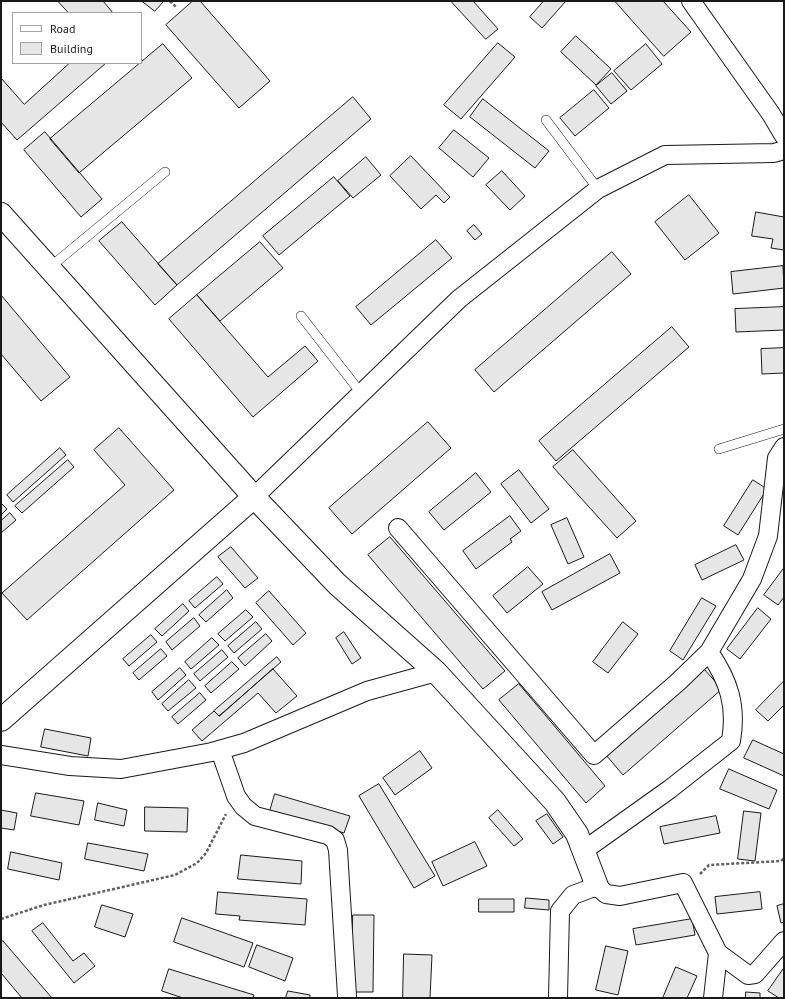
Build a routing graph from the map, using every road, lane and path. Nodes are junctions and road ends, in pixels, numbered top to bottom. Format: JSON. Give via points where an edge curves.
{"nodes":[{"id":1,"x":170,"y":1,"type":"edge"},
{"id":2,"x":691,"y":1,"type":"edge"},
{"id":3,"x":176,"y":7,"type":"dead end"},
{"id":4,"x":546,"y":120,"type":"dead end"},
{"id":5,"x":784,"y":136,"type":"edge"},
{"id":6,"x":784,"y":150,"type":"edge"},
{"id":7,"x":165,"y":172,"type":"dead end"},
{"id":8,"x":598,"y":189,"type":"junction"},
{"id":9,"x":1,"y":214,"type":"edge"},
{"id":10,"x":49,"y":268,"type":"junction"},
{"id":11,"x":301,"y":316,"type":"dead end"},
{"id":12,"x":361,"y":394,"type":"junction"},
{"id":13,"x":784,"y":429,"type":"edge"},
{"id":14,"x":784,"y":447,"type":"edge"},
{"id":15,"x":719,"y":448,"type":"dead end"},
{"id":16,"x":254,"y":497,"type":"junction"},
{"id":17,"x":398,"y":528,"type":"dead end"},
{"id":18,"x":709,"y":652,"type":"junction"},
{"id":19,"x":436,"y":672,"type":"junction"},
{"id":20,"x":1,"y":720,"type":"edge"},
{"id":21,"x":220,"y":750,"type":"junction"},
{"id":22,"x":1,"y":755,"type":"edge"},
{"id":23,"x":236,"y":796,"type":"junction"},
{"id":24,"x":583,"y":851,"type":"junction"},
{"id":25,"x":784,"y":858,"type":"edge"},
{"id":26,"x":682,"y":883,"type":"junction"},
{"id":27,"x":597,"y":886,"type":"junction"},
{"id":28,"x":1,"y":919,"type":"edge"},
{"id":29,"x":784,"y":941,"type":"edge"},
{"id":30,"x":718,"y":953,"type":"junction"},
{"id":31,"x":347,"y":996,"type":"dead end"},
{"id":32,"x":558,"y":998,"type":"edge"},
{"id":33,"x":713,"y":998,"type":"edge"}],
"edges":[{"from":1,"to":3,"type":"path"},
{"from":2,"to":5,"type":"street"},
{"from":4,"to":8,"type":"lane"},
{"from":6,"to":8,"type":"street","via":[[774,153],[665,155]]},
{"from":7,"to":10,"type":"lane"},
{"from":8,"to":12,"type":"street","via":[[459,299]]},
{"from":9,"to":10,"type":"street"},
{"from":10,"to":16,"type":"street"},
{"from":11,"to":12,"type":"lane"},
{"from":12,"to":16,"type":"street"},
{"from":13,"to":15,"type":"lane"},
{"from":14,"to":18,"type":"street","via":[[777,458],[768,536],[752,579]]},
{"from":16,"to":19,"type":"street","via":[[337,584]]},
{"from":16,"to":20,"type":"street"},
{"from":17,"to":18,"type":"street","via":[[594,755]]},
{"from":18,"to":24,"type":"street","via":[[722,671],[730,693],[733,726],[731,741],[670,789]]},
{"from":19,"to":21,"type":"street","via":[[367,691],[244,743]]},
{"from":19,"to":24,"type":"street","via":[[555,802],[577,834]]},
{"from":21,"to":22,"type":"street","via":[[121,769],[70,766]]},
{"from":21,"to":23,"type":"street"},
{"from":23,"to":28,"type":"path","via":[[206,853],[197,863],[175,875],[44,905]]},
{"from":23,"to":31,"type":"street","via":[[255,816],[328,835],[335,840],[338,850]]},
{"from":24,"to":27,"type":"street"},
{"from":25,"to":26,"type":"path","via":[[781,861],[709,865],[698,876]]},
{"from":26,"to":27,"type":"street","via":[[620,896],[606,894]]},
{"from":26,"to":30,"type":"street"},
{"from":27,"to":32,"type":"street","via":[[573,895],[560,911]]},
{"from":29,"to":30,"type":"street","via":[[755,974],[748,975]]},
{"from":30,"to":33,"type":"street"}]}
